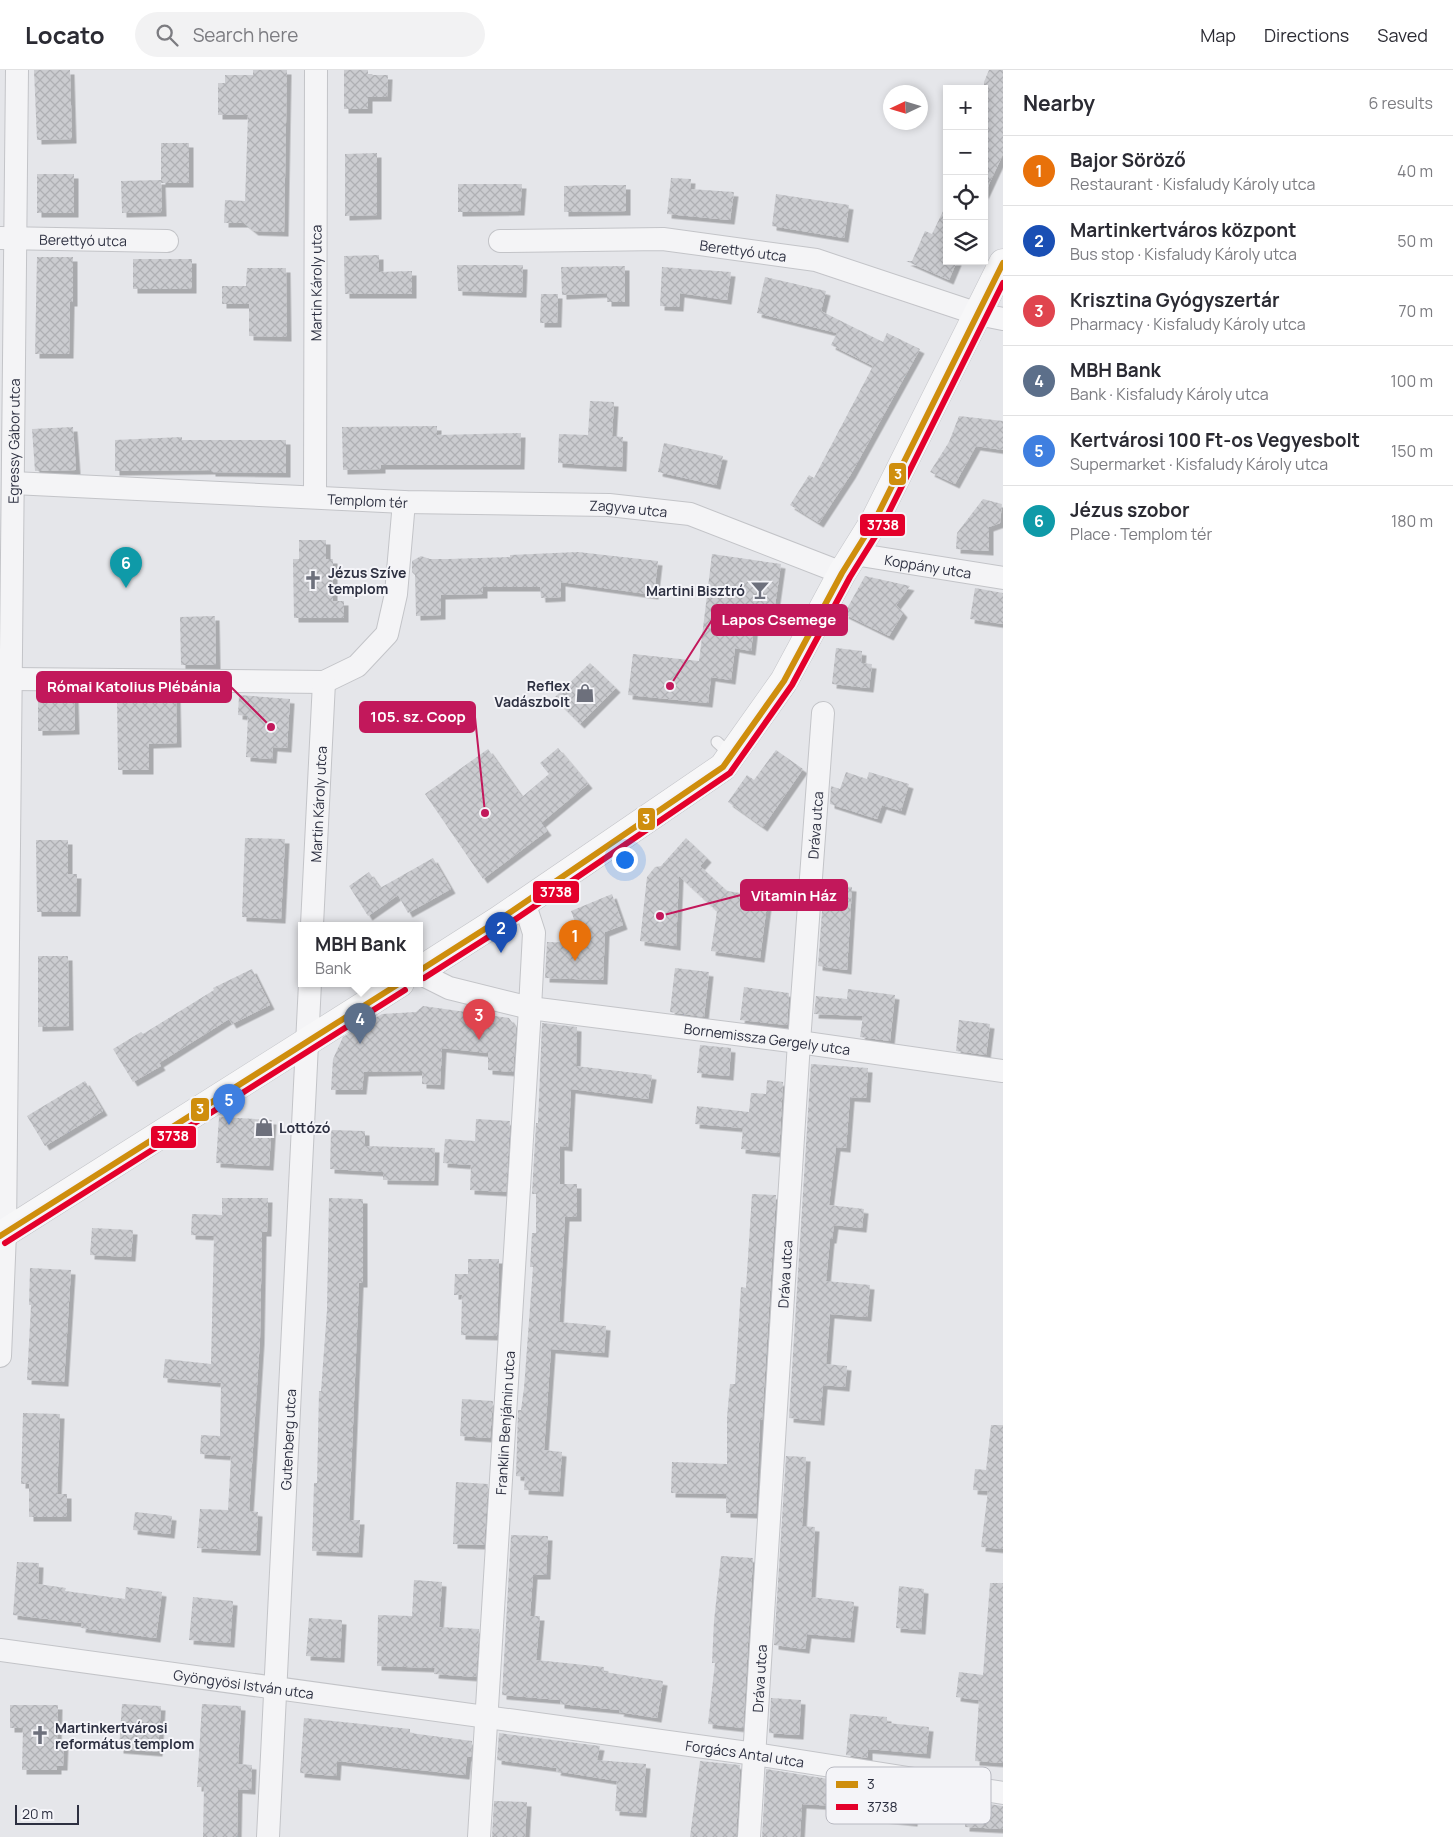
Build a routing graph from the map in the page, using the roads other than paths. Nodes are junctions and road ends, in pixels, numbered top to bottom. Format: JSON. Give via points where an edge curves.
{"nodes":[{"id":1,"x":17,"y":70,"type":"edge"},
{"id":2,"x":316,"y":70,"type":"edge"},
{"id":3,"x":8,"y":238,"type":"edge"},
{"id":4,"x":167,"y":241,"type":"dead end"},
{"id":5,"x":500,"y":241,"type":"dead end"},
{"id":6,"x":1003,"y":264,"type":"edge"},
{"id":7,"x":990,"y":316,"type":"edge"},
{"id":8,"x":13,"y":483,"type":"junction"},
{"id":9,"x":315,"y":497,"type":"junction"},
{"id":10,"x":404,"y":502,"type":"junction"},
{"id":11,"x":848,"y":564,"type":"junction"},
{"id":12,"x":1003,"y":578,"type":"edge"},
{"id":13,"x":11,"y":679,"type":"junction"},
{"id":14,"x":324,"y":682,"type":"junction"},
{"id":15,"x":823,"y":713,"type":"dead end"},
{"id":16,"x":524,"y":902,"type":"junction"},
{"id":17,"x":312,"y":922,"type":"edge"},
{"id":18,"x":423,"y":969,"type":"edge"},
{"id":19,"x":423,"y":974,"type":"edge"},
{"id":20,"x":310,"y":987,"type":"edge"},
{"id":21,"x":394,"y":987,"type":"edge"},
{"id":22,"x":530,"y":1008,"type":"junction"},
{"id":23,"x":307,"y":1042,"type":"junction"},
{"id":24,"x":799,"y":1042,"type":"junction"},
{"id":25,"x":1003,"y":1072,"type":"edge"},
{"id":26,"x":2,"y":1235,"type":"edge"},
{"id":27,"x":0,"y":1356,"type":"edge"},
{"id":28,"x":0,"y":1650,"type":"edge"},
{"id":29,"x":275,"y":1689,"type":"junction"},
{"id":30,"x":487,"y":1716,"type":"junction"},
{"id":31,"x":755,"y":1754,"type":"junction"},
{"id":32,"x":838,"y":1767,"type":"edge"},
{"id":33,"x":268,"y":1837,"type":"edge"},
{"id":34,"x":479,"y":1837,"type":"edge"},
{"id":35,"x":749,"y":1837,"type":"edge"}],
"edges":[{"from":1,"to":3,"type":"street","name":"Egressy Gábor utca"},
{"from":2,"to":9,"type":"street","name":"Martin Károly utca"},
{"from":3,"to":4,"type":"street","name":"Berettyó utca"},
{"from":3,"to":8,"type":"street","name":"Egressy Gábor utca"},
{"from":5,"to":7,"type":"street","name":"Berettyó utca","via":[[663,239],[816,260]]},
{"from":6,"to":7,"type":"main road"},
{"from":7,"to":11,"type":"main road"},
{"from":8,"to":9,"type":"street","name":"Templom tér"},
{"from":8,"to":13,"type":"street","name":"Egressy Gábor utca"},
{"from":9,"to":10,"type":"street","name":"Templom tér"},
{"from":10,"to":11,"type":"street","name":"Zagyva utca","via":[[609,505],[690,514]]},
{"from":10,"to":14,"type":"street","name":"Templom tér","via":[[396,594],[387,634],[357,666]]},
{"from":11,"to":12,"type":"street","name":"Koppány utca"},
{"from":11,"to":16,"type":"main road","via":[[784,681],[724,749],[723,767]]},
{"from":13,"to":14,"type":"street","name":"Templom tér"},
{"from":13,"to":26,"type":"street","name":"Egressy Gábor utca"},
{"from":14,"to":17,"type":"street","name":"Martin Károly utca"},
{"from":15,"to":24,"type":"street","name":"Dráva utca"},
{"from":16,"to":18,"type":"main road"},
{"from":16,"to":22,"type":"street","name":"Franklin Benjámin utca","via":[[534,933]]},
{"from":19,"to":22,"type":"street","name":"Bornemissza Gergely utca","via":[[449,988]]},
{"from":20,"to":23,"type":"street"},
{"from":21,"to":23,"type":"main road"},
{"from":22,"to":24,"type":"street","name":"Bornemissza Gergely utca"},
{"from":22,"to":30,"type":"street","name":"Franklin Benjámin utca"},
{"from":23,"to":26,"type":"main road"},
{"from":23,"to":29,"type":"street","name":"Gutenberg utca"},
{"from":24,"to":25,"type":"street","name":"Bornemissza Gergely utca"},
{"from":24,"to":31,"type":"street","name":"Dráva utca"},
{"from":26,"to":27,"type":"street","name":"Egressy Gábor utca"},
{"from":28,"to":29,"type":"street","name":"Gyöngyösi István utca"},
{"from":29,"to":30,"type":"street","name":"Gyöngyösi István utca"},
{"from":29,"to":33,"type":"street","name":"Gutenberg utca"},
{"from":30,"to":31,"type":"street","name":"Forgács Antal utca"},
{"from":30,"to":34,"type":"street","name":"Franklin Benjámin utca"},
{"from":31,"to":32,"type":"street","name":"Forgács Antal utca"},
{"from":31,"to":35,"type":"street","name":"Dráva utca"}]}
